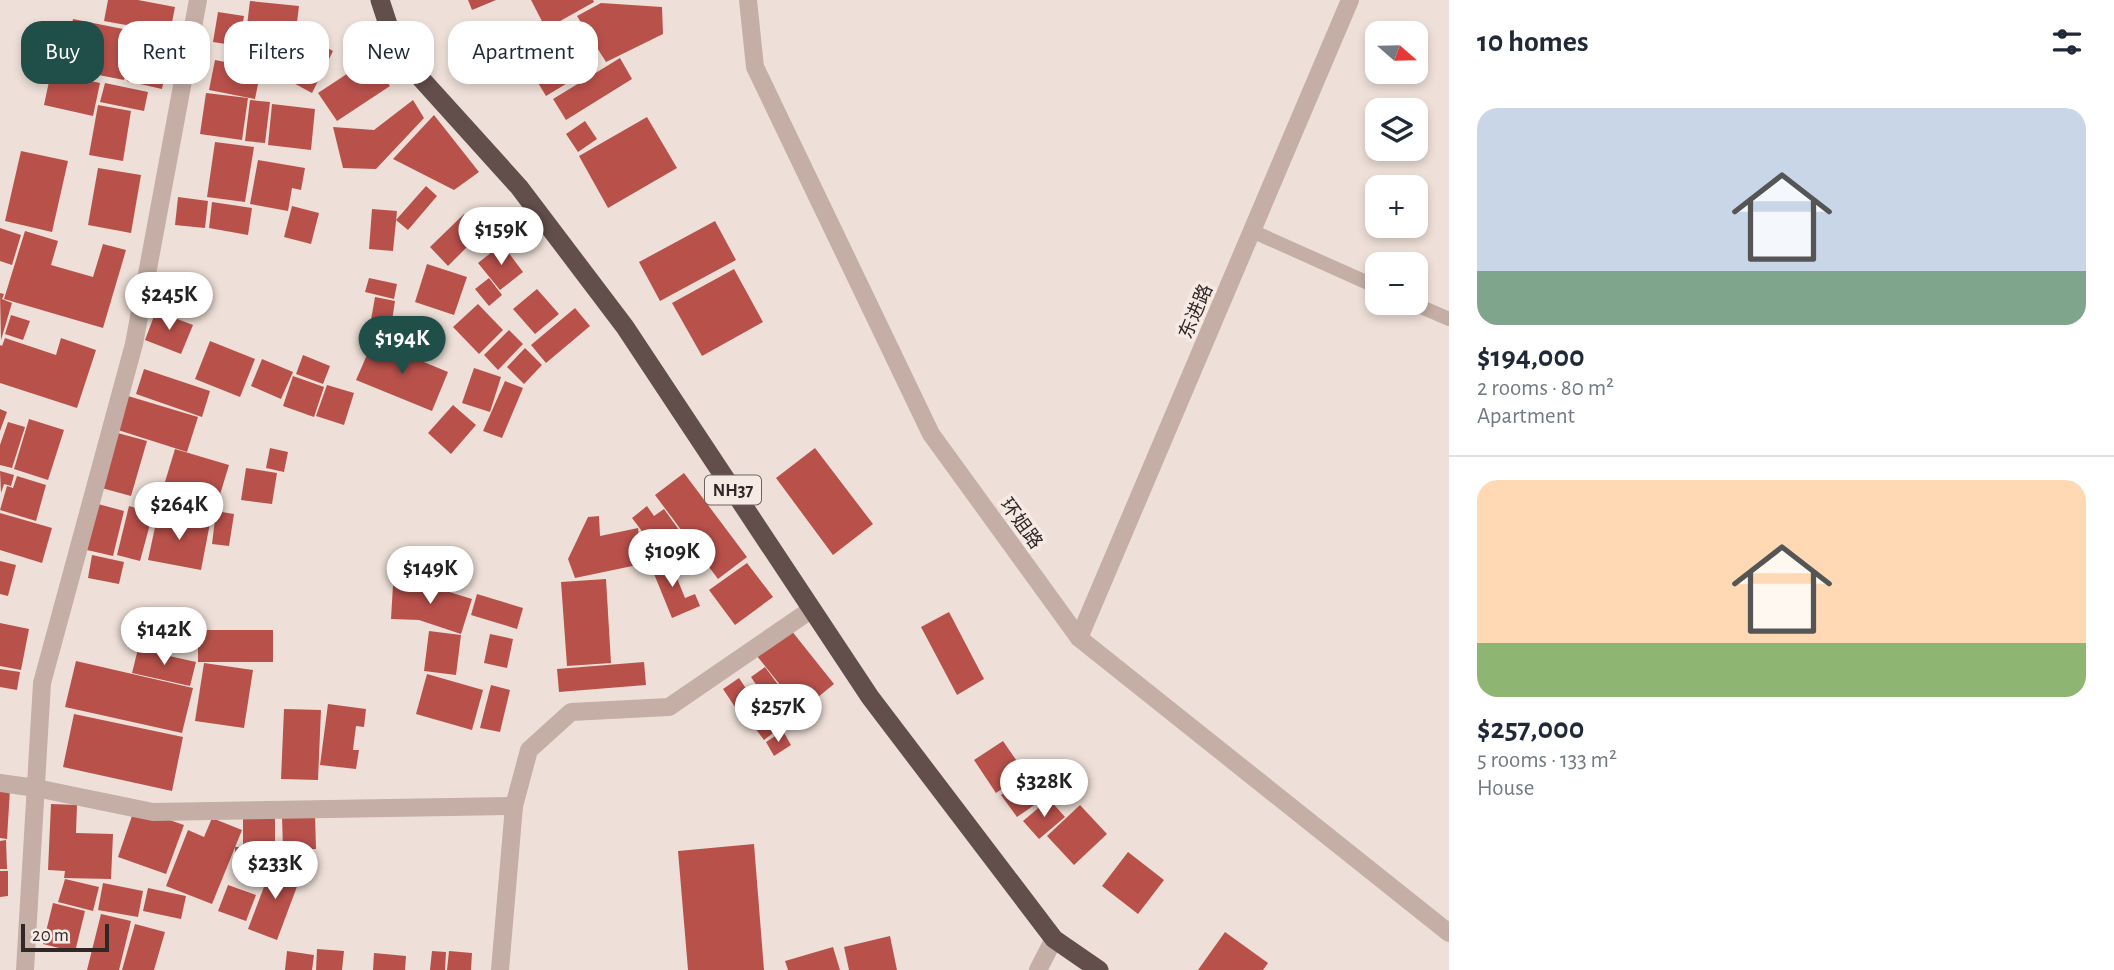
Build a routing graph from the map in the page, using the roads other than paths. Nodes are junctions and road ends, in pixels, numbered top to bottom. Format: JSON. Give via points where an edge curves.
{"nodes":[{"id":1,"x":198,"y":0,"type":"edge"},
{"id":2,"x":380,"y":0,"type":"edge"},
{"id":3,"x":748,"y":0,"type":"edge"},
{"id":4,"x":1350,"y":0,"type":"edge"},
{"id":5,"x":1252,"y":231,"type":"junction"},
{"id":6,"x":1365,"y":282,"type":"edge"},
{"id":7,"x":1428,"y":310,"type":"edge"},
{"id":8,"x":1449,"y":319,"type":"edge"},
{"id":9,"x":812,"y":609,"type":"junction"},
{"id":10,"x":1079,"y":638,"type":"junction"},
{"id":11,"x":0,"y":783,"type":"edge"},
{"id":12,"x":36,"y":788,"type":"junction"},
{"id":13,"x":514,"y":806,"type":"junction"},
{"id":14,"x":1449,"y":933,"type":"edge"},
{"id":15,"x":1054,"y":939,"type":"junction"},
{"id":16,"x":24,"y":970,"type":"edge"},
{"id":17,"x":500,"y":970,"type":"edge"},
{"id":18,"x":1038,"y":970,"type":"edge"},
{"id":19,"x":1099,"y":970,"type":"edge"}],
"edges":[{"from":1,"to":12,"type":"street","via":[[134,344],[42,683]]},
{"from":2,"to":9,"type":"highway","number":"NH37","via":[[397,52],[519,187],[625,327]]},
{"from":3,"to":10,"type":"street","name":"环姐路","via":[[755,67],[930,434]]},
{"from":4,"to":5,"type":"street","name":"东进路"},
{"from":5,"to":6,"type":"lane"},
{"from":5,"to":10,"type":"street","name":"东进路"},
{"from":7,"to":8,"type":"lane"},
{"from":9,"to":13,"type":"street","via":[[669,707],[571,712],[529,750]]},
{"from":9,"to":15,"type":"highway","number":"NH37","via":[[870,697]]},
{"from":10,"to":14,"type":"street","name":"环姐路"},
{"from":11,"to":12,"type":"street"},
{"from":12,"to":13,"type":"street","via":[[153,811]]},
{"from":12,"to":16,"type":"street"},
{"from":13,"to":17,"type":"street"},
{"from":15,"to":18,"type":"street"},
{"from":15,"to":19,"type":"highway","number":"NH37"}]}
